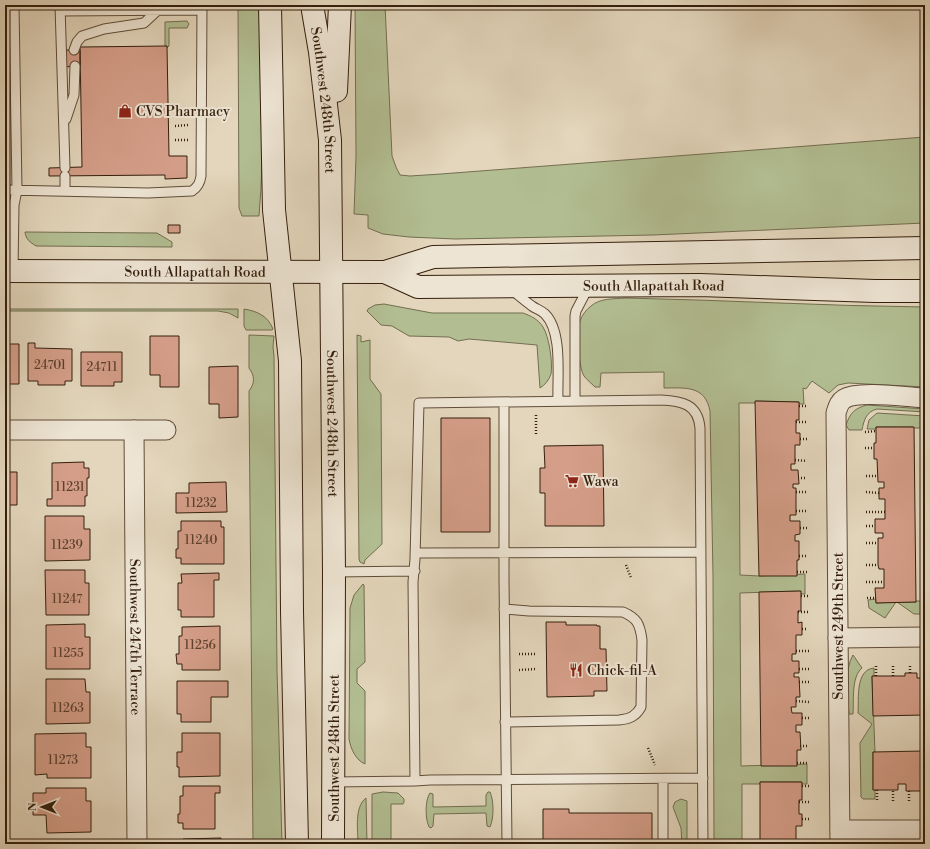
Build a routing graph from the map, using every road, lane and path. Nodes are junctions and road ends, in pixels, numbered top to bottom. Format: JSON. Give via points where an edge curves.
{"nodes":[{"id":1,"x":14,"y":5,"type":"edge"},
{"id":2,"x":270,"y":5,"type":"edge"},
{"id":3,"x":312,"y":5,"type":"edge"},
{"id":4,"x":340,"y":5,"type":"edge"},
{"id":5,"x":202,"y":7,"type":"edge"},
{"id":6,"x":60,"y":8,"type":"edge"},
{"id":7,"x":158,"y":10,"type":"junction"},
{"id":8,"x":74,"y":50,"type":"dead end"},
{"id":9,"x":75,"y":66,"type":"dead end"},
{"id":10,"x":64,"y":124,"type":"junction"},
{"id":11,"x":191,"y":125,"type":"dead end"},
{"id":12,"x":175,"y":126,"type":"dead end"},
{"id":13,"x":175,"y":140,"type":"dead end"},
{"id":14,"x":191,"y":140,"type":"dead end"},
{"id":15,"x":330,"y":140,"type":"junction"},
{"id":16,"x":5,"y":190,"type":"edge"},
{"id":17,"x":17,"y":190,"type":"junction"},
{"id":18,"x":65,"y":191,"type":"junction"},
{"id":19,"x":925,"y":248,"type":"edge"},
{"id":20,"x":9,"y":271,"type":"edge"},
{"id":21,"x":281,"y":272,"type":"junction"},
{"id":22,"x":332,"y":272,"type":"junction"},
{"id":23,"x":385,"y":272,"type":"junction"},
{"id":24,"x":590,"y":285,"type":"junction"},
{"id":25,"x":506,"y":286,"type":"junction"},
{"id":26,"x":925,"y":291,"type":"edge"},
{"id":27,"x":925,"y":398,"type":"edge"},
{"id":28,"x":558,"y":401,"type":"junction"},
{"id":29,"x":575,"y":401,"type":"junction"},
{"id":30,"x":504,"y":402,"type":"junction"},
{"id":31,"x":799,"y":406,"type":"dead end"},
{"id":32,"x":807,"y":406,"type":"dead end"},
{"id":33,"x":536,"y":415,"type":"dead end"},
{"id":34,"x":796,"y":422,"type":"dead end"},
{"id":35,"x":807,"y":422,"type":"dead end"},
{"id":36,"x":5,"y":430,"type":"edge"},
{"id":37,"x":134,"y":430,"type":"junction"},
{"id":38,"x":166,"y":430,"type":"dead end"},
{"id":39,"x":865,"y":432,"type":"dead end"},
{"id":40,"x":876,"y":432,"type":"dead end"},
{"id":41,"x":536,"y":434,"type":"dead end"},
{"id":42,"x":800,"y":439,"type":"dead end"},
{"id":43,"x":807,"y":439,"type":"dead end"},
{"id":44,"x":865,"y":448,"type":"dead end"},
{"id":45,"x":874,"y":448,"type":"dead end"},
{"id":46,"x":795,"y":460,"type":"dead end"},
{"id":47,"x":807,"y":460,"type":"dead end"},
{"id":48,"x":866,"y":476,"type":"dead end"},
{"id":49,"x":878,"y":476,"type":"dead end"},
{"id":50,"x":798,"y":478,"type":"dead end"},
{"id":51,"x":807,"y":478,"type":"dead end"},
{"id":52,"x":796,"y":492,"type":"dead end"},
{"id":53,"x":807,"y":492,"type":"dead end"},
{"id":54,"x":866,"y":492,"type":"dead end"},
{"id":55,"x":879,"y":493,"type":"dead end"},
{"id":56,"x":796,"y":511,"type":"dead end"},
{"id":57,"x":807,"y":511,"type":"dead end"},
{"id":58,"x":866,"y":512,"type":"dead end"},
{"id":59,"x":885,"y":512,"type":"dead end"},
{"id":60,"x":866,"y":526,"type":"dead end"},
{"id":61,"x":875,"y":526,"type":"dead end"},
{"id":62,"x":800,"y":528,"type":"dead end"},
{"id":63,"x":808,"y":528,"type":"dead end"},
{"id":64,"x":866,"y":543,"type":"dead end"},
{"id":65,"x":878,"y":543,"type":"dead end"},
{"id":66,"x":504,"y":552,"type":"junction"},
{"id":67,"x":700,"y":552,"type":"junction"},
{"id":68,"x":415,"y":553,"type":"junction"},
{"id":69,"x":799,"y":556,"type":"dead end"},
{"id":70,"x":808,"y":556,"type":"dead end"},
{"id":71,"x":866,"y":565,"type":"dead end"},
{"id":72,"x":878,"y":565,"type":"dead end"},
{"id":73,"x":415,"y":571,"type":"junction"},
{"id":74,"x":334,"y":572,"type":"junction"},
{"id":75,"x":797,"y":572,"type":"dead end"},
{"id":76,"x":808,"y":572,"type":"dead end"},
{"id":77,"x":866,"y":582,"type":"dead end"},
{"id":78,"x":884,"y":582,"type":"dead end"},
{"id":79,"x":801,"y":596,"type":"dead end"},
{"id":80,"x":808,"y":596,"type":"dead end"},
{"id":81,"x":866,"y":598,"type":"dead end"},
{"id":82,"x":876,"y":598,"type":"dead end"},
{"id":83,"x":504,"y":609,"type":"junction"},
{"id":84,"x":798,"y":612,"type":"dead end"},
{"id":85,"x":808,"y":612,"type":"dead end"},
{"id":86,"x":802,"y":629,"type":"dead end"},
{"id":87,"x":808,"y":629,"type":"dead end"},
{"id":88,"x":925,"y":637,"type":"edge"},
{"id":89,"x":838,"y":638,"type":"junction"},
{"id":90,"x":796,"y":651,"type":"dead end"},
{"id":91,"x":809,"y":651,"type":"dead end"},
{"id":92,"x":518,"y":654,"type":"dead end"},
{"id":93,"x":536,"y":654,"type":"dead end"},
{"id":94,"x":876,"y":666,"type":"dead end"},
{"id":95,"x":893,"y":666,"type":"dead end"},
{"id":96,"x":910,"y":666,"type":"dead end"},
{"id":97,"x":799,"y":668,"type":"dead end"},
{"id":98,"x":536,"y":669,"type":"dead end"},
{"id":99,"x":809,"y":669,"type":"dead end"},
{"id":100,"x":519,"y":670,"type":"dead end"},
{"id":101,"x":910,"y":673,"type":"dead end"},
{"id":102,"x":876,"y":676,"type":"dead end"},
{"id":103,"x":893,"y":676,"type":"dead end"},
{"id":104,"x":799,"y":682,"type":"dead end"},
{"id":105,"x":809,"y":682,"type":"dead end"},
{"id":106,"x":796,"y":701,"type":"dead end"},
{"id":107,"x":809,"y":702,"type":"dead end"},
{"id":108,"x":802,"y":718,"type":"dead end"},
{"id":109,"x":809,"y":718,"type":"dead end"},
{"id":110,"x":505,"y":722,"type":"junction"},
{"id":111,"x":800,"y":746,"type":"dead end"},
{"id":112,"x":809,"y":746,"type":"dead end"},
{"id":113,"x":648,"y":748,"type":"dead end"},
{"id":114,"x":797,"y":763,"type":"dead end"},
{"id":115,"x":809,"y":763,"type":"dead end"},
{"id":116,"x":655,"y":765,"type":"dead end"},
{"id":117,"x":703,"y":778,"type":"junction"},
{"id":118,"x":663,"y":779,"type":"junction"},
{"id":119,"x":506,"y":780,"type":"junction"},
{"id":120,"x":415,"y":781,"type":"junction"},
{"id":121,"x":333,"y":782,"type":"junction"},
{"id":122,"x":802,"y":786,"type":"dead end"},
{"id":123,"x":810,"y":786,"type":"dead end"},
{"id":124,"x":877,"y":790,"type":"dead end"},
{"id":125,"x":893,"y":790,"type":"dead end"},
{"id":126,"x":909,"y":791,"type":"dead end"},
{"id":127,"x":893,"y":801,"type":"dead end"},
{"id":128,"x":909,"y":801,"type":"dead end"},
{"id":129,"x":799,"y":802,"type":"dead end"},
{"id":130,"x":810,"y":802,"type":"dead end"},
{"id":131,"x":877,"y":802,"type":"dead end"},
{"id":132,"x":802,"y":819,"type":"dead end"},
{"id":133,"x":810,"y":819,"type":"dead end"},
{"id":134,"x":925,"y":830,"type":"edge"},
{"id":135,"x":840,"y":837,"type":"edge"},
{"id":136,"x":796,"y":841,"type":"dead end"},
{"id":137,"x":810,"y":841,"type":"dead end"},
{"id":138,"x":136,"y":844,"type":"edge"},
{"id":139,"x":297,"y":844,"type":"edge"},
{"id":140,"x":333,"y":844,"type":"edge"},
{"id":141,"x":507,"y":844,"type":"edge"},
{"id":142,"x":663,"y":844,"type":"edge"},
{"id":143,"x":703,"y":844,"type":"edge"}],
"edges":[{"from":1,"to":17,"type":"lane"},
{"from":2,"to":21,"type":"street","via":[[274,210]]},
{"from":3,"to":15,"type":"street","name":"Southwest 248th Street"},
{"from":4,"to":15,"type":"street","via":[[336,93]]},
{"from":5,"to":7,"type":"lane"},
{"from":5,"to":18,"type":"lane","via":[[200,176],[196,188],[192,191],[148,193]]},
{"from":6,"to":7,"type":"lane"},
{"from":6,"to":10,"type":"lane"},
{"from":7,"to":8,"type":"lane","via":[[144,23],[104,29],[82,36]]},
{"from":9,"to":10,"type":"lane","via":[[74,95]]},
{"from":10,"to":18,"type":"lane"},
{"from":11,"to":12,"type":"path"},
{"from":13,"to":14,"type":"path"},
{"from":15,"to":22,"type":"street","name":"Southwest 248th Street"},
{"from":16,"to":17,"type":"lane"},
{"from":17,"to":18,"type":"lane"},
{"from":17,"to":20,"type":"lane"},
{"from":19,"to":23,"type":"street","name":"South Allapattah Road","via":[[433,257]]},
{"from":20,"to":21,"type":"street","name":"South Allapattah Road"},
{"from":21,"to":22,"type":"street","name":"South Allapattah Road"},
{"from":21,"to":139,"type":"street","via":[[290,362]]},
{"from":22,"to":23,"type":"street","name":"South Allapattah Road"},
{"from":22,"to":74,"type":"street","name":"Southwest 248th Street"},
{"from":23,"to":25,"type":"street","name":"South Allapattah Road","via":[[418,286]]},
{"from":24,"to":25,"type":"street","name":"South Allapattah Road"},
{"from":24,"to":26,"type":"street","name":"South Allapattah Road"},
{"from":24,"to":29,"type":"lane","via":[[574,316]]},
{"from":25,"to":28,"type":"lane","via":[[545,314],[552,325],[557,343]]},
{"from":27,"to":89,"type":"street","name":"Southwest 249th Street","via":[[855,396],[842,400],[838,408]]},
{"from":28,"to":29,"type":"lane"},
{"from":28,"to":30,"type":"lane"},
{"from":29,"to":67,"type":"lane","via":[[670,400],[687,404],[692,408],[699,420],[700,428]]},
{"from":30,"to":66,"type":"lane"},
{"from":30,"to":68,"type":"lane","via":[[419,403]]},
{"from":31,"to":32,"type":"path"},
{"from":33,"to":41,"type":"path"},
{"from":34,"to":35,"type":"path"},
{"from":36,"to":37,"type":"street"},
{"from":37,"to":38,"type":"street"},
{"from":37,"to":138,"type":"street","name":"Southwest 247th Terrace"},
{"from":39,"to":40,"type":"path"},
{"from":42,"to":43,"type":"path"},
{"from":44,"to":45,"type":"path"},
{"from":46,"to":47,"type":"path"},
{"from":48,"to":49,"type":"path"},
{"from":50,"to":51,"type":"path"},
{"from":52,"to":53,"type":"path"},
{"from":54,"to":55,"type":"path"},
{"from":56,"to":57,"type":"path"},
{"from":58,"to":59,"type":"path"},
{"from":60,"to":61,"type":"path"},
{"from":62,"to":63,"type":"path"},
{"from":64,"to":65,"type":"path"},
{"from":66,"to":67,"type":"lane"},
{"from":66,"to":68,"type":"lane"},
{"from":66,"to":83,"type":"lane"},
{"from":67,"to":117,"type":"lane"},
{"from":68,"to":73,"type":"lane"},
{"from":69,"to":70,"type":"path"},
{"from":71,"to":72,"type":"path"},
{"from":73,"to":74,"type":"lane"},
{"from":73,"to":120,"type":"lane"},
{"from":74,"to":121,"type":"street","name":"Southwest 248th Street"},
{"from":75,"to":76,"type":"path"},
{"from":77,"to":78,"type":"path"},
{"from":79,"to":80,"type":"path"},
{"from":81,"to":82,"type":"path"},
{"from":83,"to":110,"type":"lane"},
{"from":83,"to":110,"type":"lane","via":[[623,612],[632,616],[637,623],[642,640],[641,707],[633,717],[619,720]]},
{"from":84,"to":85,"type":"path"},
{"from":86,"to":87,"type":"path"},
{"from":88,"to":89,"type":"street"},
{"from":89,"to":135,"type":"street","name":"Southwest 249th Street"},
{"from":90,"to":91,"type":"path"},
{"from":92,"to":93,"type":"path"},
{"from":94,"to":102,"type":"path"},
{"from":95,"to":103,"type":"path"},
{"from":96,"to":101,"type":"path"},
{"from":97,"to":99,"type":"path"},
{"from":98,"to":100,"type":"path"},
{"from":104,"to":105,"type":"path"},
{"from":106,"to":107,"type":"path"},
{"from":108,"to":109,"type":"path"},
{"from":110,"to":119,"type":"lane"},
{"from":111,"to":112,"type":"path"},
{"from":113,"to":116,"type":"path"},
{"from":114,"to":115,"type":"path"},
{"from":117,"to":118,"type":"lane"},
{"from":117,"to":143,"type":"lane"},
{"from":118,"to":119,"type":"lane"},
{"from":118,"to":142,"type":"lane"},
{"from":119,"to":120,"type":"lane"},
{"from":119,"to":141,"type":"lane"},
{"from":120,"to":121,"type":"lane"},
{"from":121,"to":140,"type":"street","name":"Southwest 248th Street"},
{"from":122,"to":123,"type":"path"},
{"from":124,"to":131,"type":"path"},
{"from":125,"to":127,"type":"path"},
{"from":126,"to":128,"type":"path"},
{"from":129,"to":130,"type":"path"},
{"from":132,"to":133,"type":"path"},
{"from":134,"to":135,"type":"street"},
{"from":136,"to":137,"type":"path"}]}
